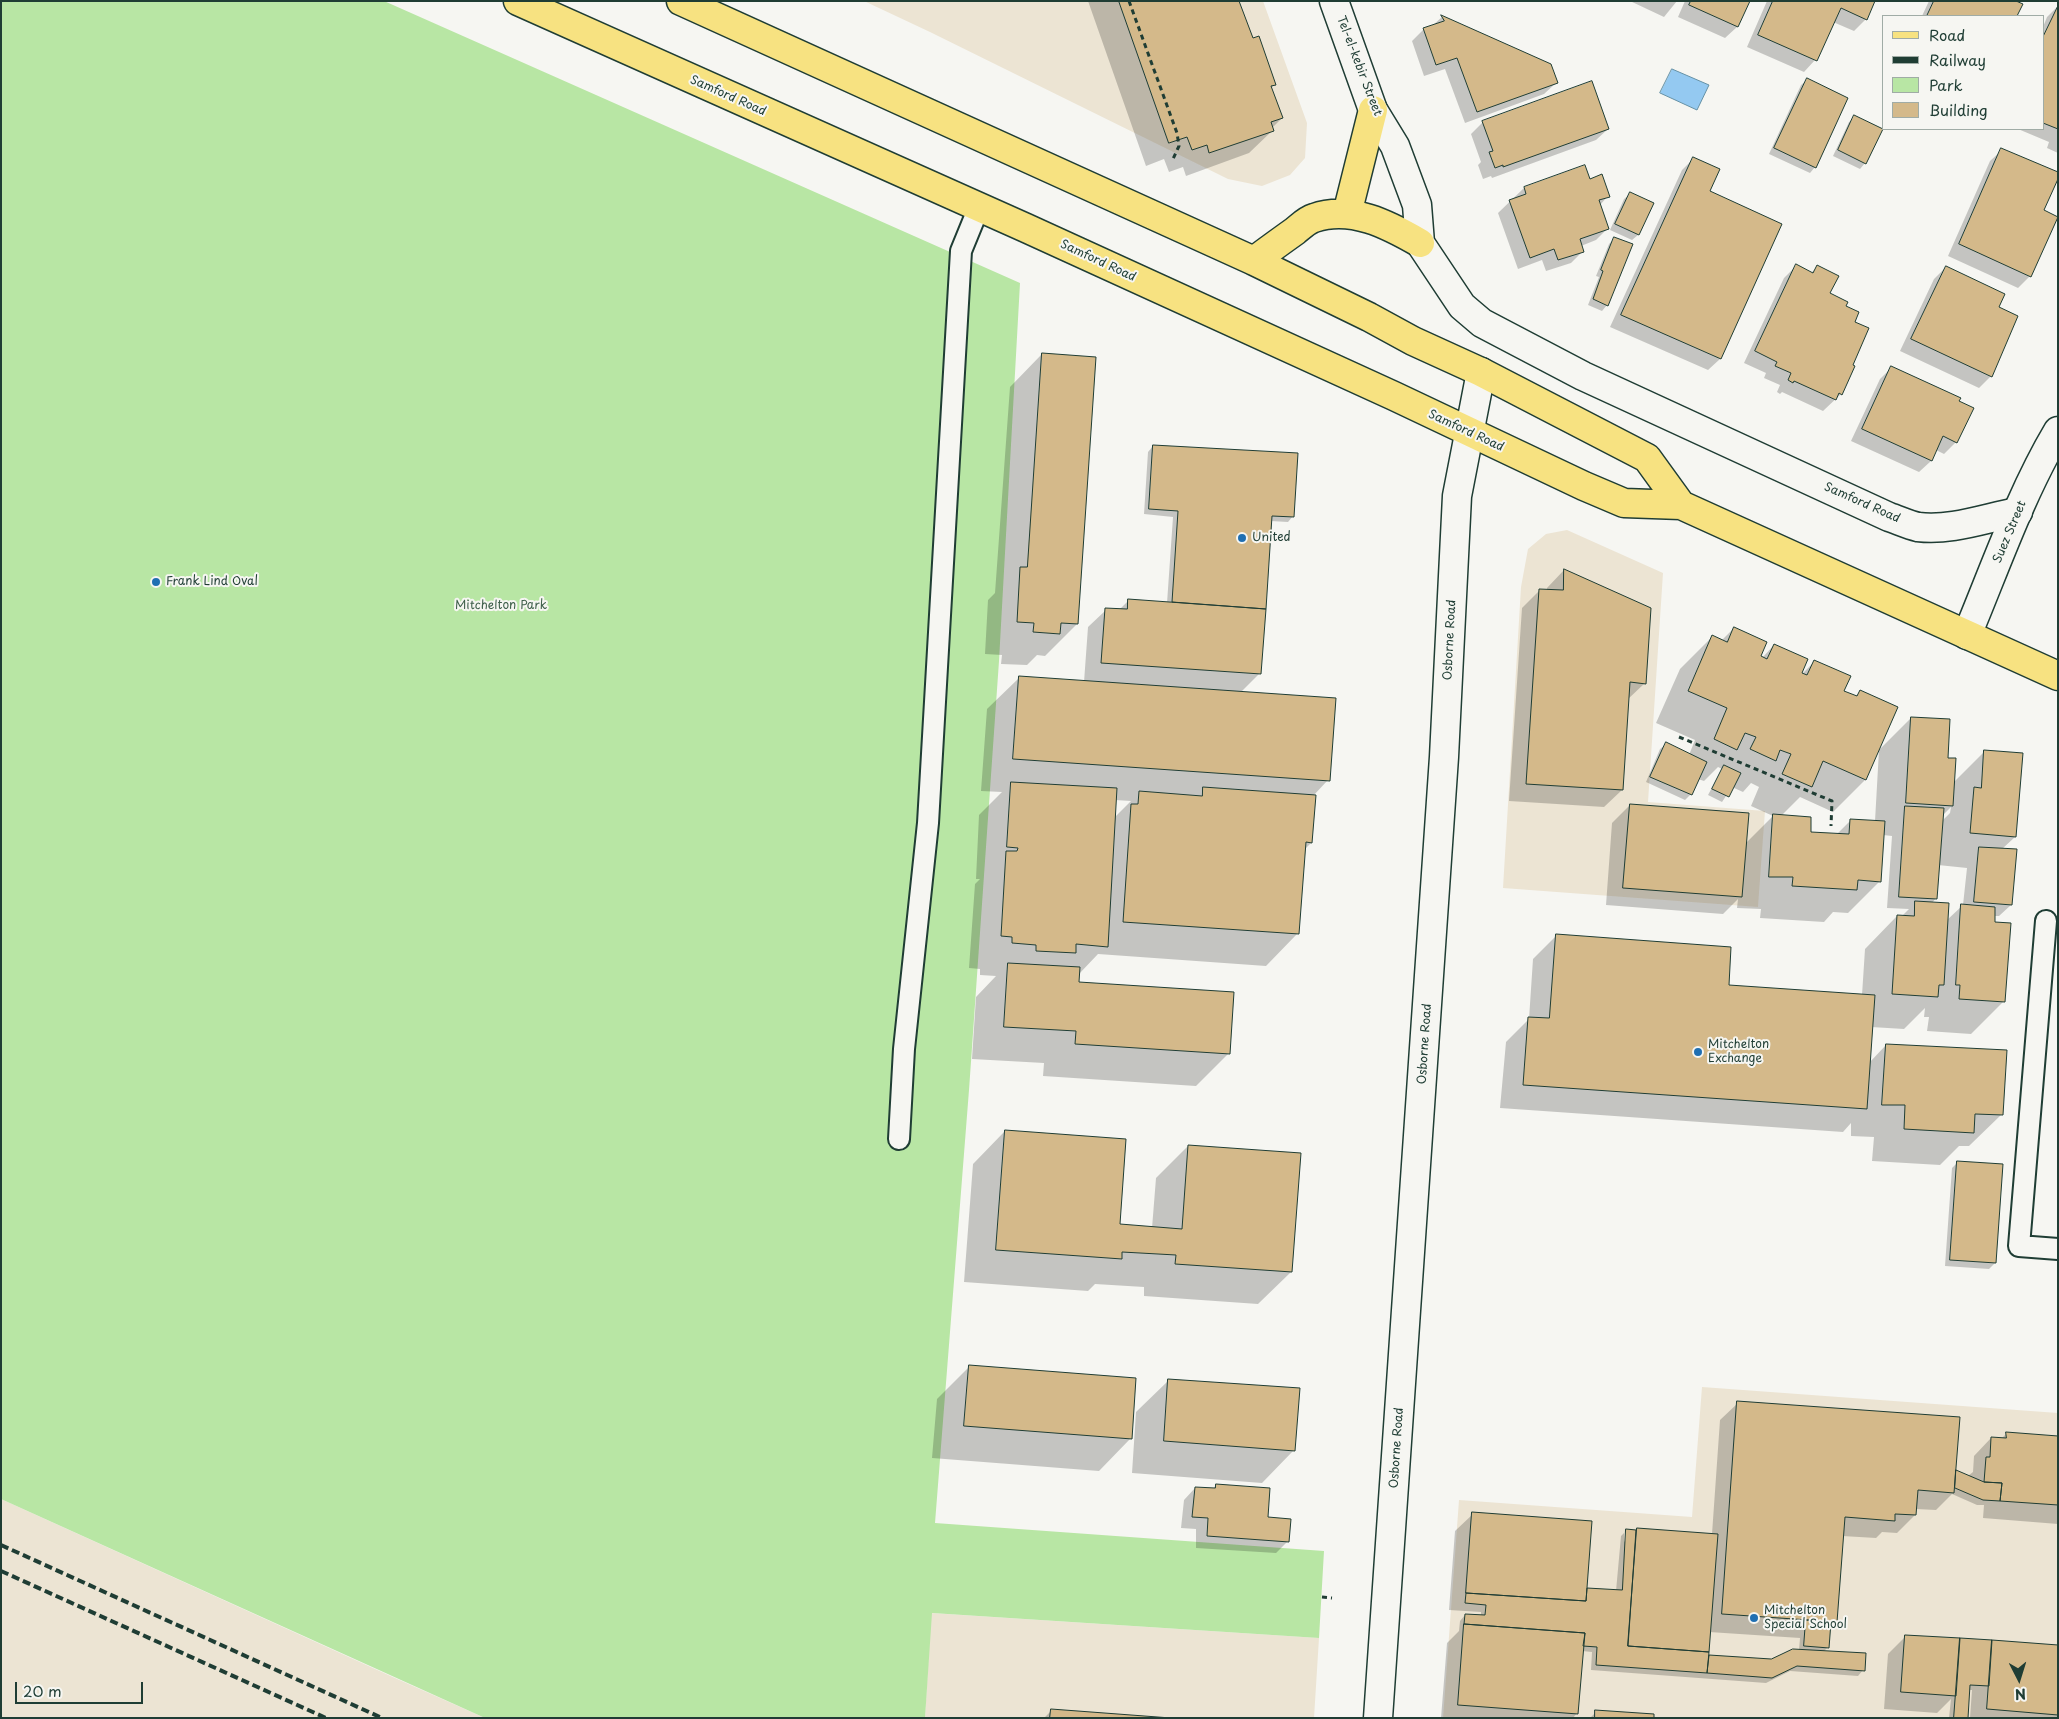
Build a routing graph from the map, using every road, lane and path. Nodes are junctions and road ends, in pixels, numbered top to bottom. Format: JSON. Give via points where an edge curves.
{"nodes":[{"id":1,"x":518,"y":1,"type":"edge"},
{"id":2,"x":681,"y":1,"type":"edge"},
{"id":3,"x":1129,"y":1,"type":"edge"},
{"id":4,"x":1334,"y":1,"type":"edge"},
{"id":5,"x":1373,"y":110,"type":"junction"},
{"id":6,"x":1173,"y":158,"type":"dead end"},
{"id":7,"x":979,"y":207,"type":"junction"},
{"id":8,"x":1347,"y":214,"type":"junction"},
{"id":9,"x":1420,"y":243,"type":"junction"},
{"id":10,"x":1254,"y":260,"type":"junction"},
{"id":11,"x":1481,"y":372,"type":"junction"},
{"id":12,"x":2058,"y":431,"type":"edge"},
{"id":13,"x":1468,"y":432,"type":"junction"},
{"id":14,"x":1681,"y":504,"type":"junction"},
{"id":15,"x":2018,"y":512,"type":"junction"},
{"id":16,"x":1966,"y":635,"type":"junction"},
{"id":17,"x":2058,"y":676,"type":"edge"},
{"id":18,"x":1679,"y":737,"type":"dead end"},
{"id":19,"x":1831,"y":826,"type":"dead end"},
{"id":20,"x":2046,"y":921,"type":"dead end"},
{"id":21,"x":899,"y":1139,"type":"dead end"},
{"id":22,"x":2058,"y":1249,"type":"edge"},
{"id":23,"x":1322,"y":1597,"type":"dead end"},
{"id":24,"x":1332,"y":1598,"type":"dead end"},
{"id":25,"x":1378,"y":1718,"type":"edge"}],
"edges":[{"from":1,"to":7,"type":"main road","name":"Samford Road"},
{"from":2,"to":10,"type":"main road","name":"Samford Road"},
{"from":3,"to":6,"type":"path","via":[[1177,133],[1179,146]]},
{"from":4,"to":5,"type":"street","name":"Tel-el-kebir Street"},
{"from":5,"to":8,"type":"main road"},
{"from":5,"to":9,"type":"street","name":"Tel-el-kebir Street","via":[[1395,146],[1417,205]]},
{"from":7,"to":13,"type":"main road","name":"Samford Road"},
{"from":7,"to":21,"type":"lane","via":[[961,251],[928,823],[904,1049]]},
{"from":8,"to":9,"type":"main road","via":[[1391,226]]},
{"from":8,"to":10,"type":"main road","via":[[1312,218]]},
{"from":9,"to":15,"type":"street","name":"Samford Road","via":[[1462,306],[1482,323],[1583,376],[1889,517],[1917,527],[1934,527],[1966,524]]},
{"from":10,"to":11,"type":"main road","name":"Samford Road"},
{"from":11,"to":13,"type":"street","name":"Osborne Road"},
{"from":11,"to":14,"type":"main road","name":"Samford Road","via":[[1647,458]]},
{"from":12,"to":15,"type":"street","name":"Suez Street"},
{"from":13,"to":14,"type":"main road","name":"Samford Road","via":[[1624,503]]},
{"from":13,"to":25,"type":"street","name":"Osborne Road","via":[[1457,496],[1444,757]]},
{"from":14,"to":16,"type":"main road","name":"Samford Road"},
{"from":15,"to":16,"type":"street","name":"Suez Street"},
{"from":16,"to":17,"type":"main road","name":"Samford Road"},
{"from":18,"to":19,"type":"path","via":[[1832,801]]},
{"from":20,"to":22,"type":"lane","via":[[2019,1246]]},
{"from":23,"to":24,"type":"path"}]}
